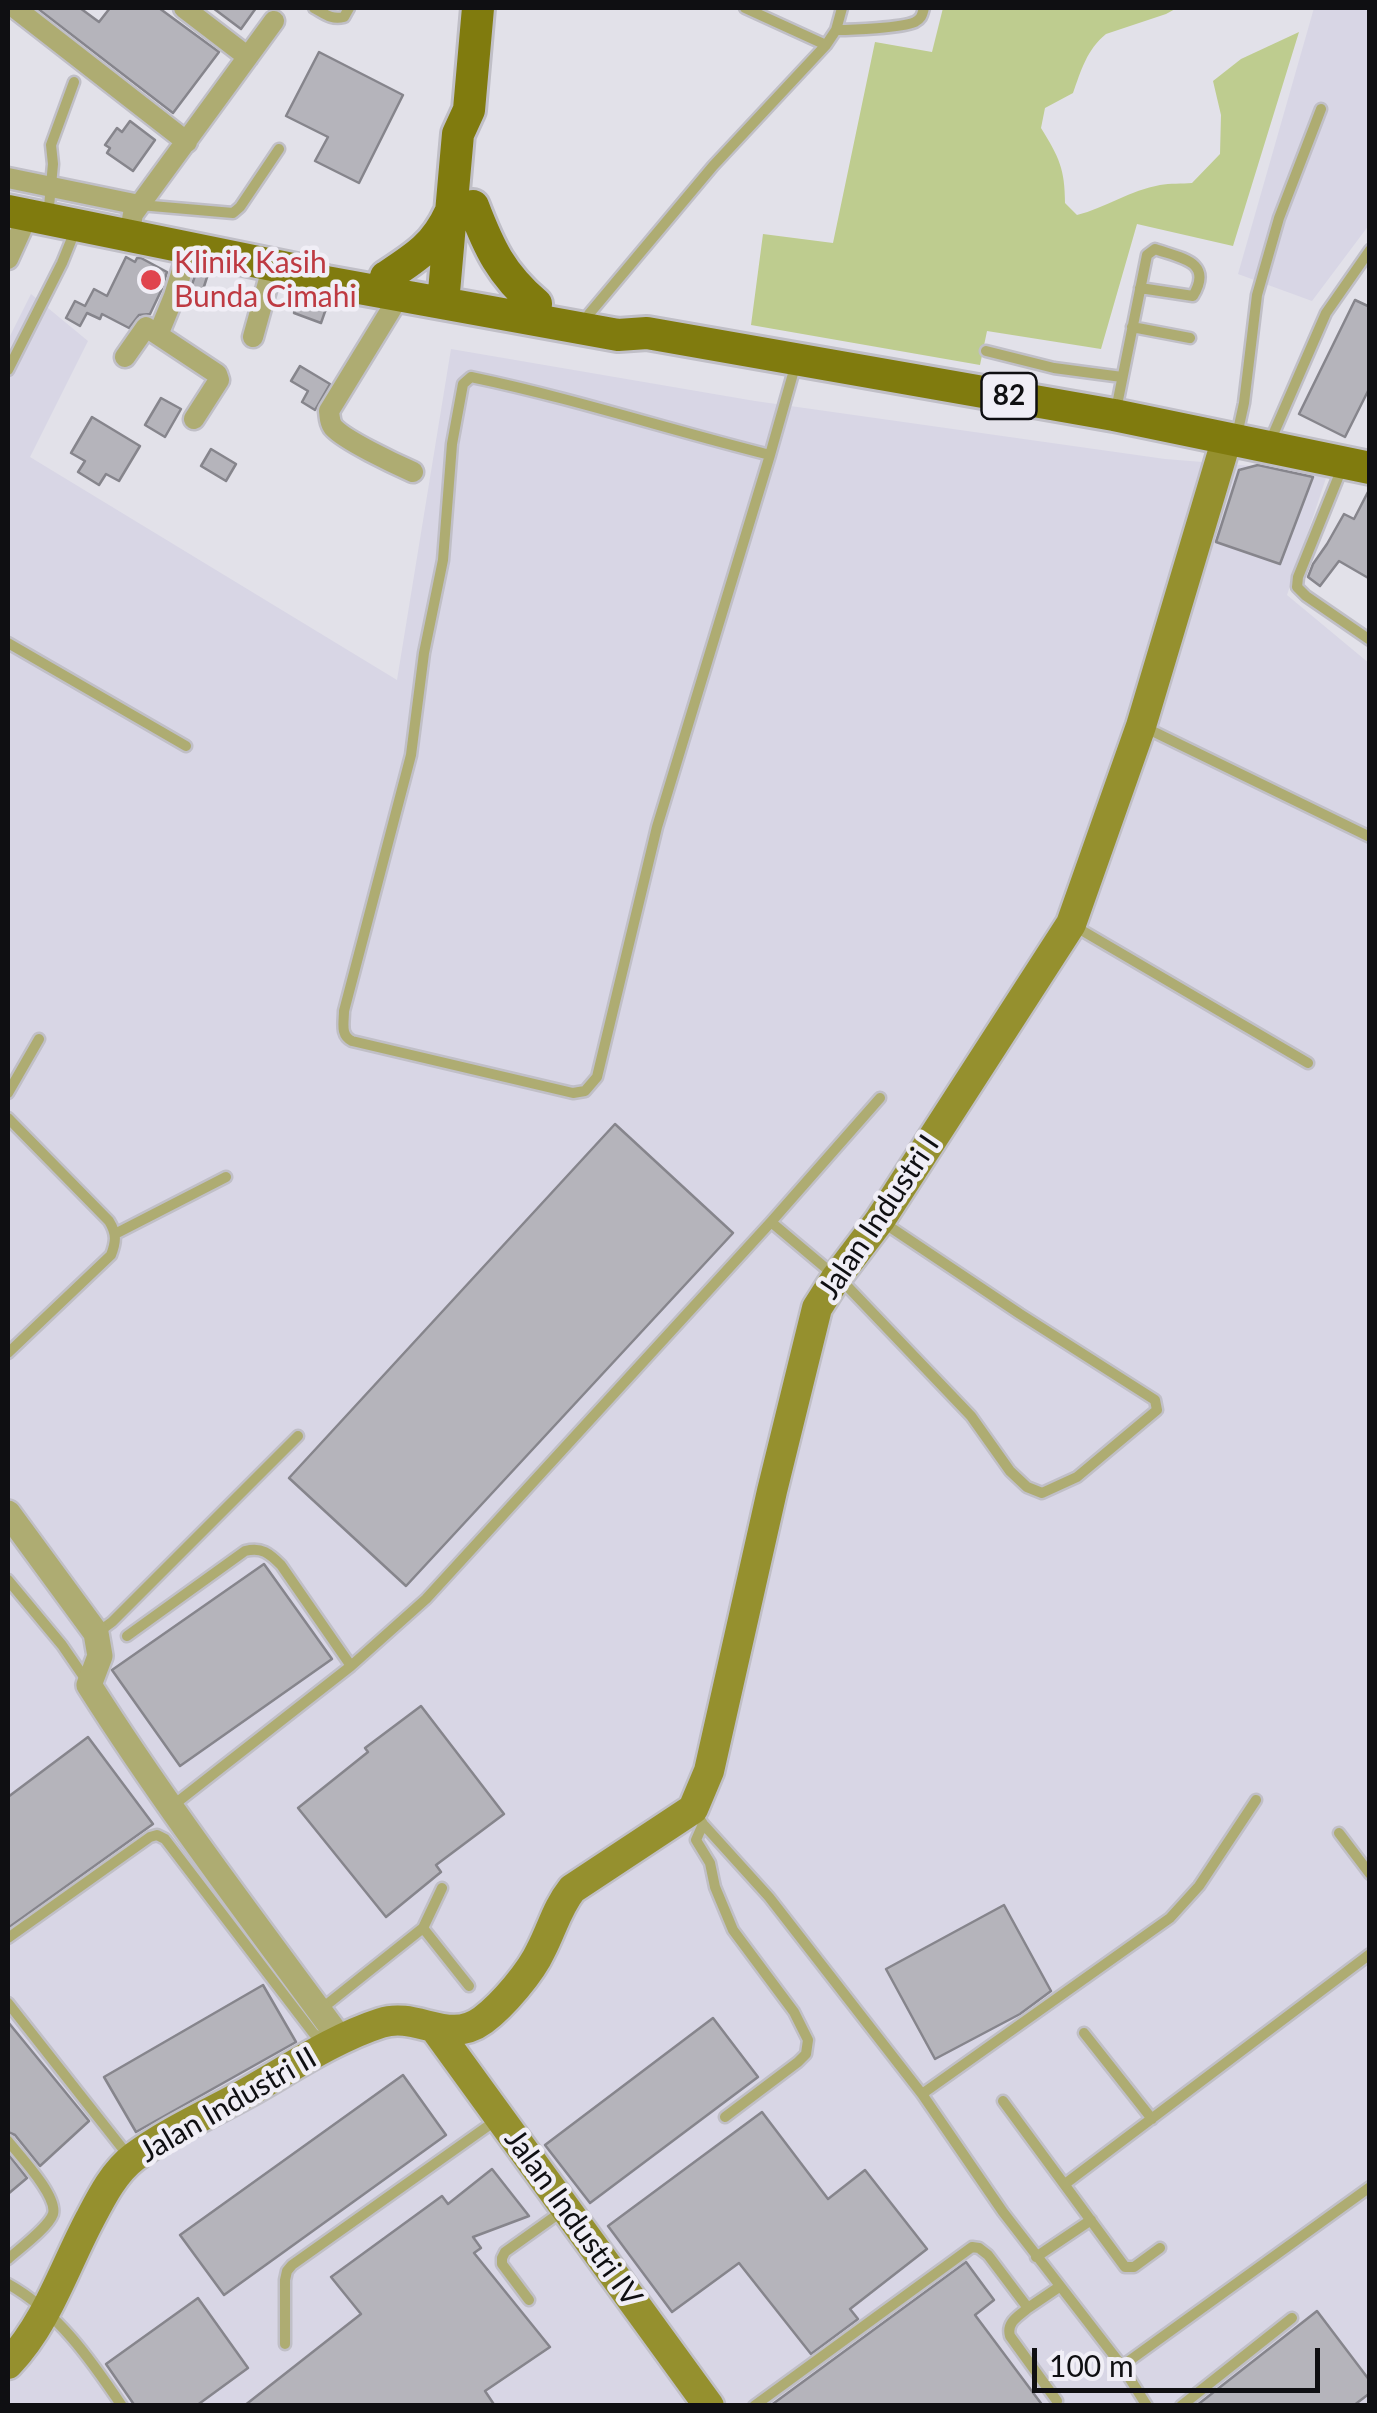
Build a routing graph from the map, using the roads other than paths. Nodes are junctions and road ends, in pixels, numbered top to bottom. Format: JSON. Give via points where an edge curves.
{"nodes":[{"id":1,"x":15,"y":8,"type":"edge"},
{"id":2,"x":184,"y":8,"type":"edge"},
{"id":3,"x":314,"y":8,"type":"edge"},
{"id":4,"x":349,"y":8,"type":"edge"},
{"id":5,"x":478,"y":8,"type":"edge"},
{"id":6,"x":745,"y":8,"type":"edge"},
{"id":7,"x":842,"y":8,"type":"edge"},
{"id":8,"x":924,"y":8,"type":"edge"},
{"id":9,"x":274,"y":20,"type":"dead end"},
{"id":10,"x":836,"y":30,"type":"junction"},
{"id":11,"x":826,"y":45,"type":"junction"},
{"id":12,"x":248,"y":57,"type":"junction"},
{"id":13,"x":74,"y":82,"type":"dead end"},
{"id":14,"x":1321,"y":108,"type":"dead end"},
{"id":15,"x":186,"y":142,"type":"junction"},
{"id":16,"x":279,"y":150,"type":"dead end"},
{"id":17,"x":8,"y":178,"type":"edge"},
{"id":18,"x":463,"y":205,"type":"junction"},
{"id":19,"x":42,"y":211,"type":"edge"},
{"id":20,"x":134,"y":220,"type":"junction"},
{"id":21,"x":188,"y":248,"type":"junction"},
{"id":22,"x":1370,"y":250,"type":"edge"},
{"id":23,"x":8,"y":259,"type":"edge"},
{"id":24,"x":285,"y":267,"type":"junction"},
{"id":25,"x":393,"y":286,"type":"junction"},
{"id":26,"x":1140,"y":288,"type":"junction"},
{"id":27,"x":455,"y":297,"type":"junction"},
{"id":28,"x":536,"y":304,"type":"junction"},
{"id":29,"x":589,"y":314,"type":"junction"},
{"id":30,"x":1132,"y":326,"type":"junction"},
{"id":31,"x":646,"y":333,"type":"junction"},
{"id":32,"x":158,"y":335,"type":"junction"},
{"id":33,"x":253,"y":337,"type":"dead end"},
{"id":34,"x":1190,"y":338,"type":"dead end"},
{"id":35,"x":986,"y":351,"type":"dead end"},
{"id":36,"x":125,"y":357,"type":"dead end"},
{"id":37,"x":796,"y":359,"type":"junction"},
{"id":38,"x":8,"y":370,"type":"edge"},
{"id":39,"x":1122,"y":378,"type":"junction"},
{"id":40,"x":1114,"y":415,"type":"junction"},
{"id":41,"x":194,"y":419,"type":"dead end"},
{"id":42,"x":1244,"y":441,"type":"junction"},
{"id":43,"x":770,"y":456,"type":"junction"},
{"id":44,"x":1359,"y":463,"type":"edge"},
{"id":45,"x":413,"y":472,"type":"dead end"},
{"id":46,"x":1370,"y":640,"type":"edge"},
{"id":47,"x":8,"y":643,"type":"edge"},
{"id":48,"x":1141,"y":726,"type":"junction"},
{"id":49,"x":186,"y":746,"type":"dead end"},
{"id":50,"x":1370,"y":837,"type":"edge"},
{"id":51,"x":1071,"y":924,"type":"junction"},
{"id":52,"x":38,"y":1039,"type":"dead end"},
{"id":53,"x":1308,"y":1063,"type":"dead end"},
{"id":54,"x":8,"y":1093,"type":"edge"},
{"id":55,"x":880,"y":1098,"type":"dead end"},
{"id":56,"x":8,"y":1118,"type":"edge"},
{"id":57,"x":226,"y":1178,"type":"dead end"},
{"id":58,"x":880,"y":1220,"type":"junction"},
{"id":59,"x":771,"y":1222,"type":"junction"},
{"id":60,"x":115,"y":1234,"type":"junction"},
{"id":61,"x":836,"y":1278,"type":"junction"},
{"id":62,"x":8,"y":1353,"type":"edge"},
{"id":63,"x":298,"y":1436,"type":"dead end"},
{"id":64,"x":8,"y":1513,"type":"edge"},
{"id":65,"x":8,"y":1580,"type":"edge"},
{"id":66,"x":96,"y":1633,"type":"junction"},
{"id":67,"x":127,"y":1636,"type":"dead end"},
{"id":68,"x":351,"y":1666,"type":"junction"},
{"id":69,"x":89,"y":1685,"type":"junction"},
{"id":70,"x":1256,"y":1800,"type":"dead end"},
{"id":71,"x":170,"y":1808,"type":"junction"},
{"id":72,"x":698,"y":1817,"type":"junction"},
{"id":73,"x":1339,"y":1833,"type":"dead end"},
{"id":74,"x":1370,"y":1874,"type":"edge"},
{"id":75,"x":442,"y":1888,"type":"dead end"},
{"id":76,"x":423,"y":1928,"type":"junction"},
{"id":77,"x":8,"y":1938,"type":"edge"},
{"id":78,"x":1370,"y":1954,"type":"edge"},
{"id":79,"x":470,"y":1986,"type":"dead end"},
{"id":80,"x":8,"y":2004,"type":"edge"},
{"id":81,"x":320,"y":2010,"type":"junction"},
{"id":82,"x":436,"y":2030,"type":"junction"},
{"id":83,"x":1084,"y":2033,"type":"dead end"},
{"id":84,"x":338,"y":2042,"type":"junction"},
{"id":85,"x":922,"y":2094,"type":"junction"},
{"id":86,"x":1004,"y":2101,"type":"dead end"},
{"id":87,"x":724,"y":2117,"type":"dead end"},
{"id":88,"x":500,"y":2118,"type":"junction"},
{"id":89,"x":1152,"y":2119,"type":"junction"},
{"id":90,"x":8,"y":2141,"type":"edge"},
{"id":91,"x":131,"y":2159,"type":"junction"},
{"id":92,"x":1065,"y":2184,"type":"junction"},
{"id":93,"x":1370,"y":2187,"type":"edge"},
{"id":94,"x":566,"y":2209,"type":"junction"},
{"id":95,"x":1091,"y":2220,"type":"junction"},
{"id":96,"x":1160,"y":2248,"type":"dead end"},
{"id":97,"x":1036,"y":2257,"type":"junction"},
{"id":98,"x":8,"y":2259,"type":"edge"},
{"id":99,"x":8,"y":2284,"type":"edge"},
{"id":100,"x":1059,"y":2287,"type":"junction"},
{"id":101,"x":529,"y":2300,"type":"dead end"},
{"id":102,"x":1028,"y":2308,"type":"junction"},
{"id":103,"x":46,"y":2311,"type":"junction"},
{"id":104,"x":1292,"y":2318,"type":"dead end"},
{"id":105,"x":285,"y":2344,"type":"dead end"},
{"id":106,"x":8,"y":2364,"type":"edge"},
{"id":107,"x":1122,"y":2366,"type":"junction"},
{"id":108,"x":1057,"y":2401,"type":"dead end"},
{"id":109,"x":118,"y":2404,"type":"edge"},
{"id":110,"x":709,"y":2406,"type":"edge"},
{"id":111,"x":754,"y":2406,"type":"edge"},
{"id":112,"x":1147,"y":2406,"type":"edge"},
{"id":113,"x":1181,"y":2406,"type":"edge"}],
"edges":[{"from":1,"to":15,"type":"street"},
{"from":2,"to":12,"type":"street"},
{"from":3,"to":4,"type":"lane","via":[[331,18],[344,17]]},
{"from":5,"to":18,"type":"main road","via":[[469,110],[458,134]]},
{"from":6,"to":11,"type":"lane"},
{"from":7,"to":10,"type":"lane"},
{"from":8,"to":10,"type":"lane","via":[[914,22]]},
{"from":9,"to":12,"type":"street"},
{"from":10,"to":11,"type":"lane"},
{"from":11,"to":29,"type":"lane"},
{"from":12,"to":15,"type":"street"},
{"from":13,"to":19,"type":"lane","via":[[51,145]]},
{"from":14,"to":42,"type":"lane","via":[[1278,218],[1257,295]]},
{"from":15,"to":20,"type":"street"},
{"from":16,"to":20,"type":"lane","via":[[233,213]]},
{"from":17,"to":19,"type":"street"},
{"from":18,"to":25,"type":"main road"},
{"from":18,"to":27,"type":"main road"},
{"from":18,"to":28,"type":"main road","via":[[489,250]]},
{"from":19,"to":20,"type":"main road","number":"82"},
{"from":19,"to":20,"type":"street"},
{"from":19,"to":23,"type":"street"},
{"from":19,"to":38,"type":"lane","via":[[62,263]]},
{"from":20,"to":21,"type":"main road","number":"82"},
{"from":21,"to":24,"type":"main road","number":"82"},
{"from":21,"to":32,"type":"street"},
{"from":22,"to":42,"type":"lane"},
{"from":24,"to":25,"type":"main road","number":"82","via":[[329,267]]},
{"from":24,"to":33,"type":"street"},
{"from":25,"to":27,"type":"main road","number":"82"},
{"from":25,"to":45,"type":"street","via":[[329,411],[330,422]]},
{"from":26,"to":26,"type":"lane","via":[[1147,254],[1155,250],[1188,260],[1198,271],[1193,296]]},
{"from":26,"to":30,"type":"lane"},
{"from":27,"to":28,"type":"main road","number":"82"},
{"from":27,"to":31,"type":"main road","number":"82","via":[[618,335]]},
{"from":28,"to":29,"type":"main road","number":"82"},
{"from":29,"to":31,"type":"main road","number":"82","via":[[620,319]]},
{"from":30,"to":34,"type":"lane"},
{"from":30,"to":39,"type":"lane"},
{"from":31,"to":37,"type":"main road","number":"82"},
{"from":32,"to":36,"type":"street","via":[[146,328]]},
{"from":32,"to":41,"type":"street","via":[[219,376]]},
{"from":35,"to":39,"type":"lane"},
{"from":37,"to":40,"type":"main road","number":"82"},
{"from":37,"to":43,"type":"lane"},
{"from":39,"to":40,"type":"lane"},
{"from":40,"to":42,"type":"main road","number":"82"},
{"from":42,"to":44,"type":"main road","number":"82"},
{"from":42,"to":48,"type":"main road","name":"Jalan Industri I"},
{"from":43,"to":43,"type":"lane","via":[[657,827],[598,1076],[573,1093],[346,1038],[344,1011],[412,754],[463,384],[471,377],[519,387]]},
{"from":44,"to":46,"type":"lane","via":[[1297,587]]},
{"from":47,"to":49,"type":"lane"},
{"from":48,"to":50,"type":"lane"},
{"from":48,"to":51,"type":"main road","name":"Jalan Industri I"},
{"from":51,"to":53,"type":"lane"},
{"from":51,"to":58,"type":"main road","name":"Jalan Industri I"},
{"from":52,"to":54,"type":"lane"},
{"from":55,"to":59,"type":"lane"},
{"from":56,"to":60,"type":"lane"},
{"from":57,"to":60,"type":"lane"},
{"from":58,"to":61,"type":"main road","name":"Jalan Industri I"},
{"from":58,"to":61,"type":"lane","via":[[1156,1400],[1157,1410],[1077,1477],[1042,1493],[1027,1487],[971,1416]]},
{"from":59,"to":61,"type":"lane"},
{"from":59,"to":68,"type":"lane","via":[[426,1598]]},
{"from":60,"to":62,"type":"lane","via":[[110,1255]]},
{"from":61,"to":72,"type":"main road","name":"Jalan Industri I","via":[[817,1308]]},
{"from":63,"to":66,"type":"lane"},
{"from":64,"to":66,"type":"street"},
{"from":65,"to":69,"type":"lane"},
{"from":66,"to":69,"type":"street","via":[[100,1656]]},
{"from":67,"to":68,"type":"lane","via":[[254,1548],[281,1565]]},
{"from":68,"to":71,"type":"lane"},
{"from":69,"to":71,"type":"street"},
{"from":70,"to":85,"type":"lane","via":[[1170,1918]]},
{"from":71,"to":81,"type":"street"},
{"from":72,"to":82,"type":"main road","via":[[572,1889],[539,1956],[485,2019],[468,2029]]},
{"from":72,"to":85,"type":"lane"},
{"from":72,"to":87,"type":"lane","via":[[696,1840],[733,1930],[808,2040],[798,2062]]},
{"from":73,"to":74,"type":"lane"},
{"from":75,"to":76,"type":"lane"},
{"from":76,"to":79,"type":"lane"},
{"from":76,"to":81,"type":"lane"},
{"from":77,"to":84,"type":"lane","via":[[157,1835],[314,2034]]},
{"from":78,"to":89,"type":"lane"},
{"from":80,"to":91,"type":"lane"},
{"from":81,"to":84,"type":"street"},
{"from":82,"to":84,"type":"main road","name":"Jalan Industri II","via":[[384,2021]]},
{"from":82,"to":88,"type":"main road","name":"Jalan Industri IV"},
{"from":83,"to":89,"type":"lane"},
{"from":84,"to":91,"type":"main road","name":"Jalan Industri II"},
{"from":85,"to":97,"type":"lane"},
{"from":86,"to":92,"type":"lane"},
{"from":88,"to":94,"type":"main road","name":"Jalan Industri IV"},
{"from":88,"to":105,"type":"lane","via":[[286,2271]]},
{"from":89,"to":92,"type":"lane"},
{"from":90,"to":98,"type":"lane","via":[[54,2212]]},
{"from":91,"to":103,"type":"main road","name":"Jalan Industri II","via":[[104,2192]]},
{"from":92,"to":95,"type":"lane"},
{"from":93,"to":107,"type":"lane"},
{"from":94,"to":101,"type":"lane","via":[[502,2258]]},
{"from":94,"to":110,"type":"main road","name":"Jalan Industri IV"},
{"from":95,"to":96,"type":"lane","via":[[1124,2268]]},
{"from":95,"to":97,"type":"lane"},
{"from":97,"to":100,"type":"lane"},
{"from":99,"to":103,"type":"lane"},
{"from":100,"to":102,"type":"lane"},
{"from":100,"to":107,"type":"lane"},
{"from":102,"to":108,"type":"lane","via":[[1010,2323],[1010,2336]]},
{"from":102,"to":111,"type":"lane","via":[[988,2255],[972,2247]]},
{"from":103,"to":106,"type":"main road","name":"Jalan Industri II"},
{"from":103,"to":109,"type":"lane"},
{"from":104,"to":113,"type":"lane"},
{"from":107,"to":112,"type":"lane"}]}
